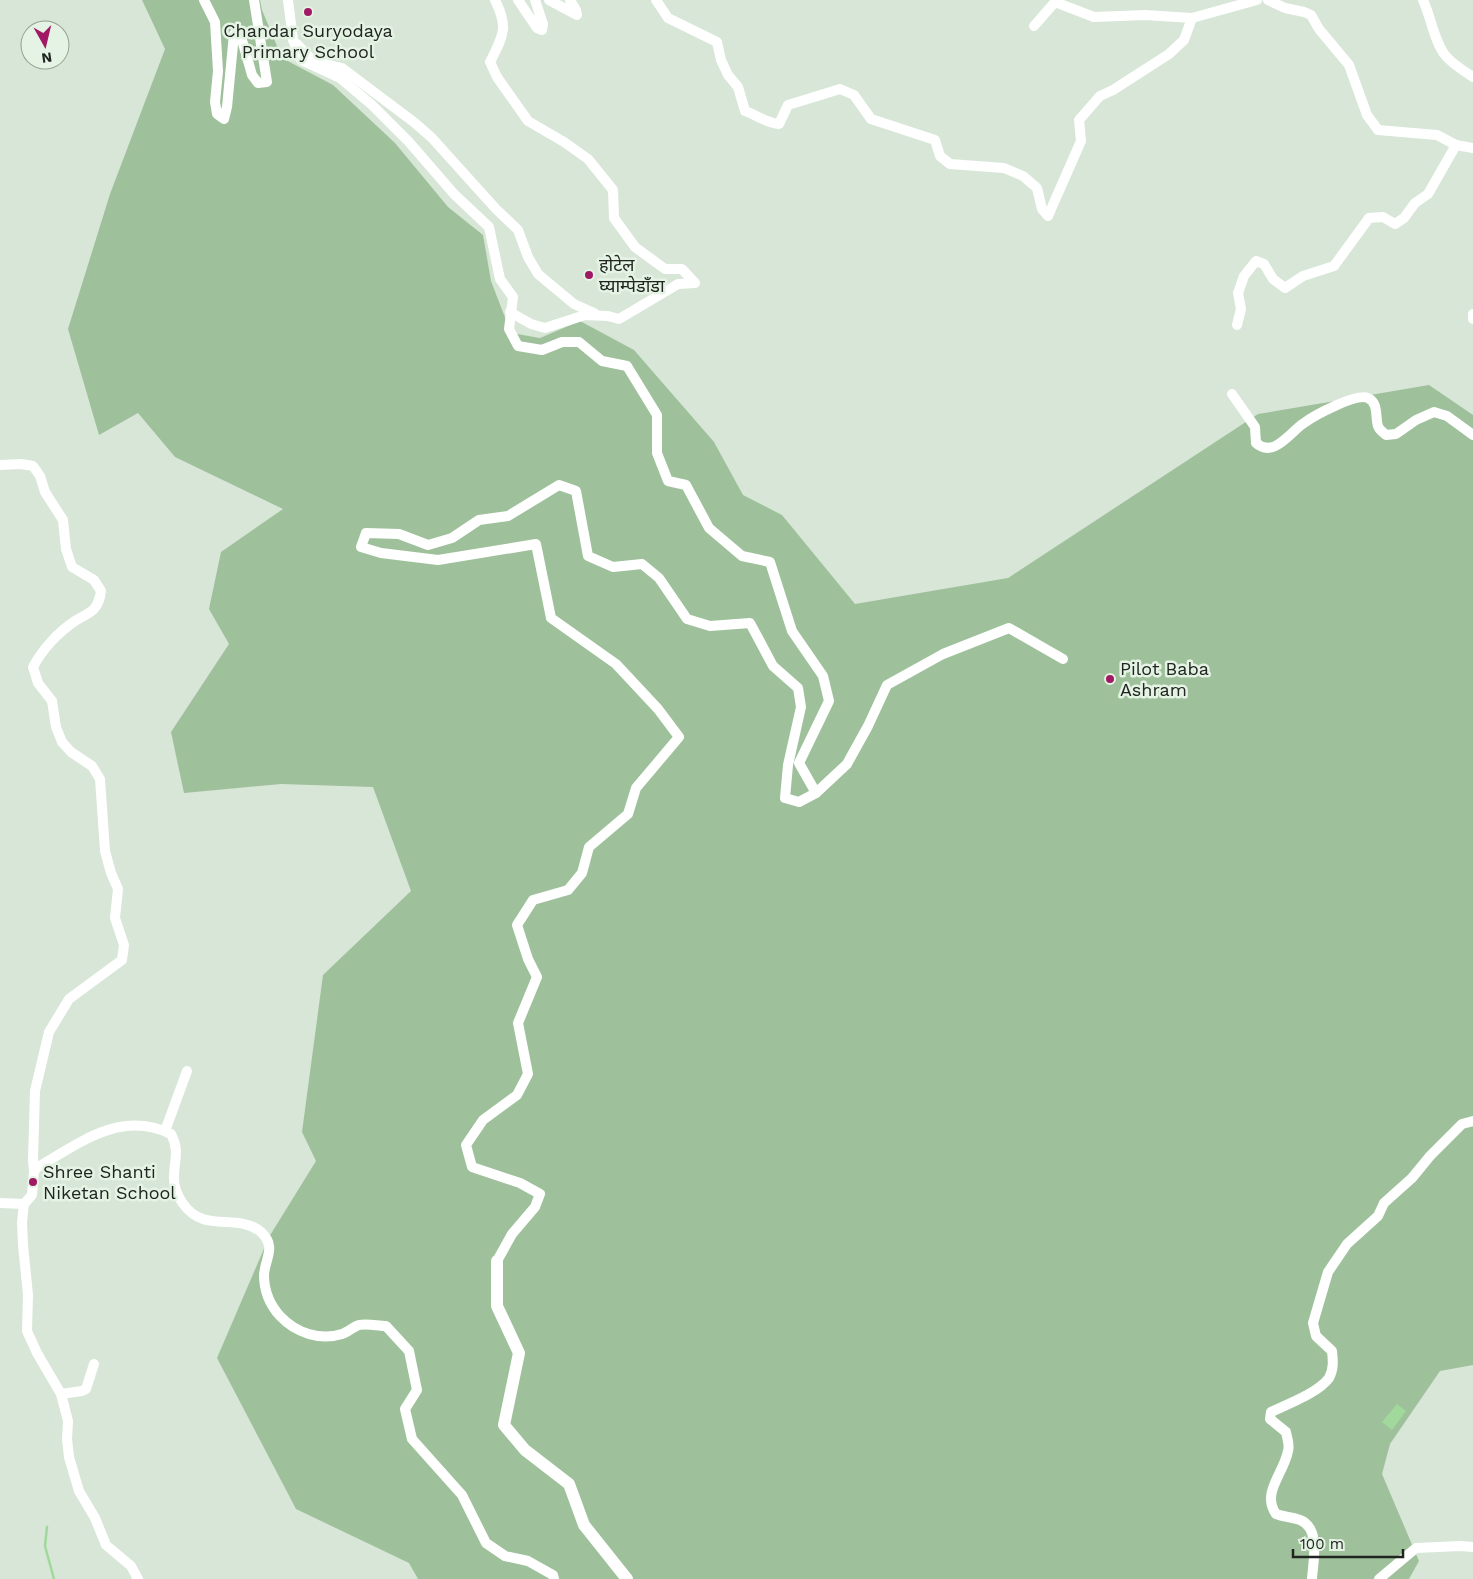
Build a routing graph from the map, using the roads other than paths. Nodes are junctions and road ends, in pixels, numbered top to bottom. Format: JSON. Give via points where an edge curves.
{"nodes":[{"id":1,"x":204,"y":0,"type":"edge"},
{"id":2,"x":254,"y":0,"type":"edge"},
{"id":3,"x":288,"y":0,"type":"edge"},
{"id":4,"x":495,"y":0,"type":"edge"},
{"id":5,"x":518,"y":0,"type":"edge"},
{"id":6,"x":535,"y":0,"type":"edge"},
{"id":7,"x":549,"y":0,"type":"edge"},
{"id":8,"x":570,"y":0,"type":"edge"},
{"id":9,"x":656,"y":0,"type":"edge"},
{"id":10,"x":1257,"y":0,"type":"edge"},
{"id":11,"x":1268,"y":0,"type":"edge"},
{"id":12,"x":1423,"y":0,"type":"edge"},
{"id":13,"x":1192,"y":18,"type":"junction"},
{"id":14,"x":1034,"y":26,"type":"dead end"},
{"id":15,"x":293,"y":40,"type":"junction"},
{"id":16,"x":1473,"y":78,"type":"edge"},
{"id":17,"x":1456,"y":144,"type":"junction"},
{"id":18,"x":1473,"y":148,"type":"edge"},
{"id":19,"x":510,"y":312,"type":"junction"},
{"id":20,"x":1473,"y":314,"type":"edge"},
{"id":21,"x":608,"y":316,"type":"junction"},
{"id":22,"x":1473,"y":319,"type":"edge"},
{"id":23,"x":1237,"y":325,"type":"dead end"},
{"id":24,"x":1232,"y":394,"type":"dead end"},
{"id":25,"x":1473,"y":435,"type":"edge"},
{"id":26,"x":0,"y":465,"type":"edge"},
{"id":27,"x":1064,"y":659,"type":"dead end"},
{"id":28,"x":816,"y":793,"type":"junction"},
{"id":29,"x":187,"y":1071,"type":"dead end"},
{"id":30,"x":1473,"y":1121,"type":"edge"},
{"id":31,"x":165,"y":1131,"type":"junction"},
{"id":32,"x":34,"y":1171,"type":"junction"},
{"id":33,"x":0,"y":1203,"type":"edge"},
{"id":34,"x":24,"y":1204,"type":"junction"},
{"id":35,"x":497,"y":1261,"type":"joint"},
{"id":36,"x":94,"y":1364,"type":"dead end"},
{"id":37,"x":61,"y":1394,"type":"junction"},
{"id":38,"x":1473,"y":1547,"type":"edge"},
{"id":39,"x":138,"y":1579,"type":"edge"},
{"id":40,"x":554,"y":1579,"type":"edge"},
{"id":41,"x":628,"y":1579,"type":"edge"},
{"id":42,"x":1312,"y":1579,"type":"edge"},
{"id":43,"x":1379,"y":1579,"type":"edge"}],
"edges":[{"from":1,"to":2,"type":"street","via":[[215,22],[218,71],[215,102],[217,114],[224,119],[234,34],[242,40],[252,75],[258,83],[267,82]]},
{"from":3,"to":15,"type":"street"},
{"from":4,"to":21,"type":"street","via":[[502,14],[503,38],[490,62],[515,105],[528,121],[588,159],[613,190],[614,218],[635,247],[665,269],[682,269],[695,283],[678,284],[619,319]]},
{"from":5,"to":6,"type":"street","via":[[537,28],[542,30]]},
{"from":7,"to":8,"type":"street","via":[[577,15]]},
{"from":9,"to":13,"type":"street","via":[[668,18],[717,42],[720,60],[738,87],[745,111],[771,124],[779,124],[788,105],[840,88],[854,95],[871,119],[935,140],[940,156],[950,164],[1004,168],[1023,176],[1037,188],[1042,209],[1048,216],[1081,141],[1079,120],[1100,96],[1169,54],[1184,40]]},
{"from":10,"to":13,"type":"street"},
{"from":11,"to":17,"type":"street","via":[[1311,15],[1349,65],[1367,115],[1378,130],[1437,135]]},
{"from":12,"to":16,"type":"street","via":[[1439,46],[1447,57]]},
{"from":13,"to":14,"type":"street","via":[[1145,15],[1094,17],[1055,2]]},
{"from":15,"to":19,"type":"street","via":[[301,60],[340,78],[372,105],[454,194],[490,227],[500,279],[513,297]]},
{"from":15,"to":21,"type":"street","via":[[313,61],[342,68],[415,123],[518,230],[538,274],[574,304]]},
{"from":17,"to":18,"type":"street"},
{"from":17,"to":23,"type":"street","via":[[1428,194],[1395,224],[1383,217],[1369,218],[1334,266],[1303,276],[1285,288],[1273,279],[1264,264],[1256,261],[1244,276],[1238,293],[1241,309]]},
{"from":19,"to":21,"type":"street","via":[[546,328],[585,314]]},
{"from":19,"to":28,"type":"street","via":[[509,329],[518,346],[542,350],[562,342],[580,342],[602,361],[627,366],[657,414],[658,453],[668,481],[686,485],[708,528],[742,556],[770,562],[792,631],[823,676],[829,701],[798,763]]},
{"from":20,"to":22,"type":"street"},
{"from":24,"to":25,"type":"street","via":[[1255,427],[1256,443],[1260,447],[1269,448],[1286,440],[1303,423],[1347,401],[1366,398],[1374,404],[1378,428],[1386,435],[1396,434],[1434,412],[1447,416]]},
{"from":26,"to":32,"type":"street","via":[[33,466],[63,520],[66,549],[72,567],[94,580],[101,591],[93,611],[73,622],[59,635],[40,653],[33,667],[38,683],[52,701],[62,742],[70,752],[92,766],[100,779],[105,851],[118,889],[115,918],[124,945],[122,960],[69,999],[49,1032],[35,1091]]},
{"from":27,"to":28,"type":"street","via":[[1009,628],[943,654],[886,685],[847,764]]},
{"from":28,"to":35,"type":"street","via":[[799,802],[785,798],[788,765],[801,707],[798,688],[773,666],[750,623],[710,626],[687,619],[659,578],[642,564],[613,567],[588,556],[576,491],[559,485],[508,516],[479,520],[452,538],[428,544],[398,534],[366,533],[361,548],[438,560],[536,544],[551,618],[616,664],[679,736],[636,788],[628,814],[589,847],[582,873],[568,890],[533,900],[517,925],[537,977],[518,1023],[528,1074],[517,1095],[483,1120],[466,1145],[472,1167],[540,1194],[535,1207],[512,1234]]},
{"from":29,"to":31,"type":"street"},
{"from":30,"to":42,"type":"street","via":[[1462,1124],[1384,1203],[1378,1216],[1346,1244],[1328,1272],[1313,1323],[1316,1336],[1332,1351],[1334,1364],[1330,1376],[1322,1386],[1271,1412],[1270,1419],[1286,1432],[1289,1449],[1272,1490],[1271,1503],[1276,1514],[1301,1520],[1309,1526],[1314,1537]]},
{"from":31,"to":32,"type":"street","via":[[151,1126],[116,1126],[81,1141]]},
{"from":31,"to":40,"type":"street","via":[[175,1141],[174,1178],[177,1192],[189,1212],[205,1220],[240,1223],[260,1232],[268,1242],[270,1254],[264,1274],[266,1293],[274,1310],[287,1324],[304,1333],[323,1336],[342,1334],[360,1325],[386,1326],[409,1351],[417,1390],[405,1409],[412,1439],[462,1495],[486,1543],[505,1556],[528,1561],[553,1575]]},
{"from":32,"to":34,"type":"street","via":[[32,1194]]},
{"from":33,"to":34,"type":"street"},
{"from":34,"to":37,"type":"street","via":[[22,1231],[28,1295],[27,1331]]},
{"from":35,"to":41,"type":"main road","via":[[496,1306],[519,1353],[504,1425],[525,1450],[569,1484],[584,1525]]},
{"from":36,"to":37,"type":"street","via":[[86,1389]]},
{"from":37,"to":39,"type":"street","via":[[68,1422],[69,1457],[79,1491],[106,1545],[125,1560]]},
{"from":38,"to":43,"type":"street","via":[[1416,1548]]}]}
